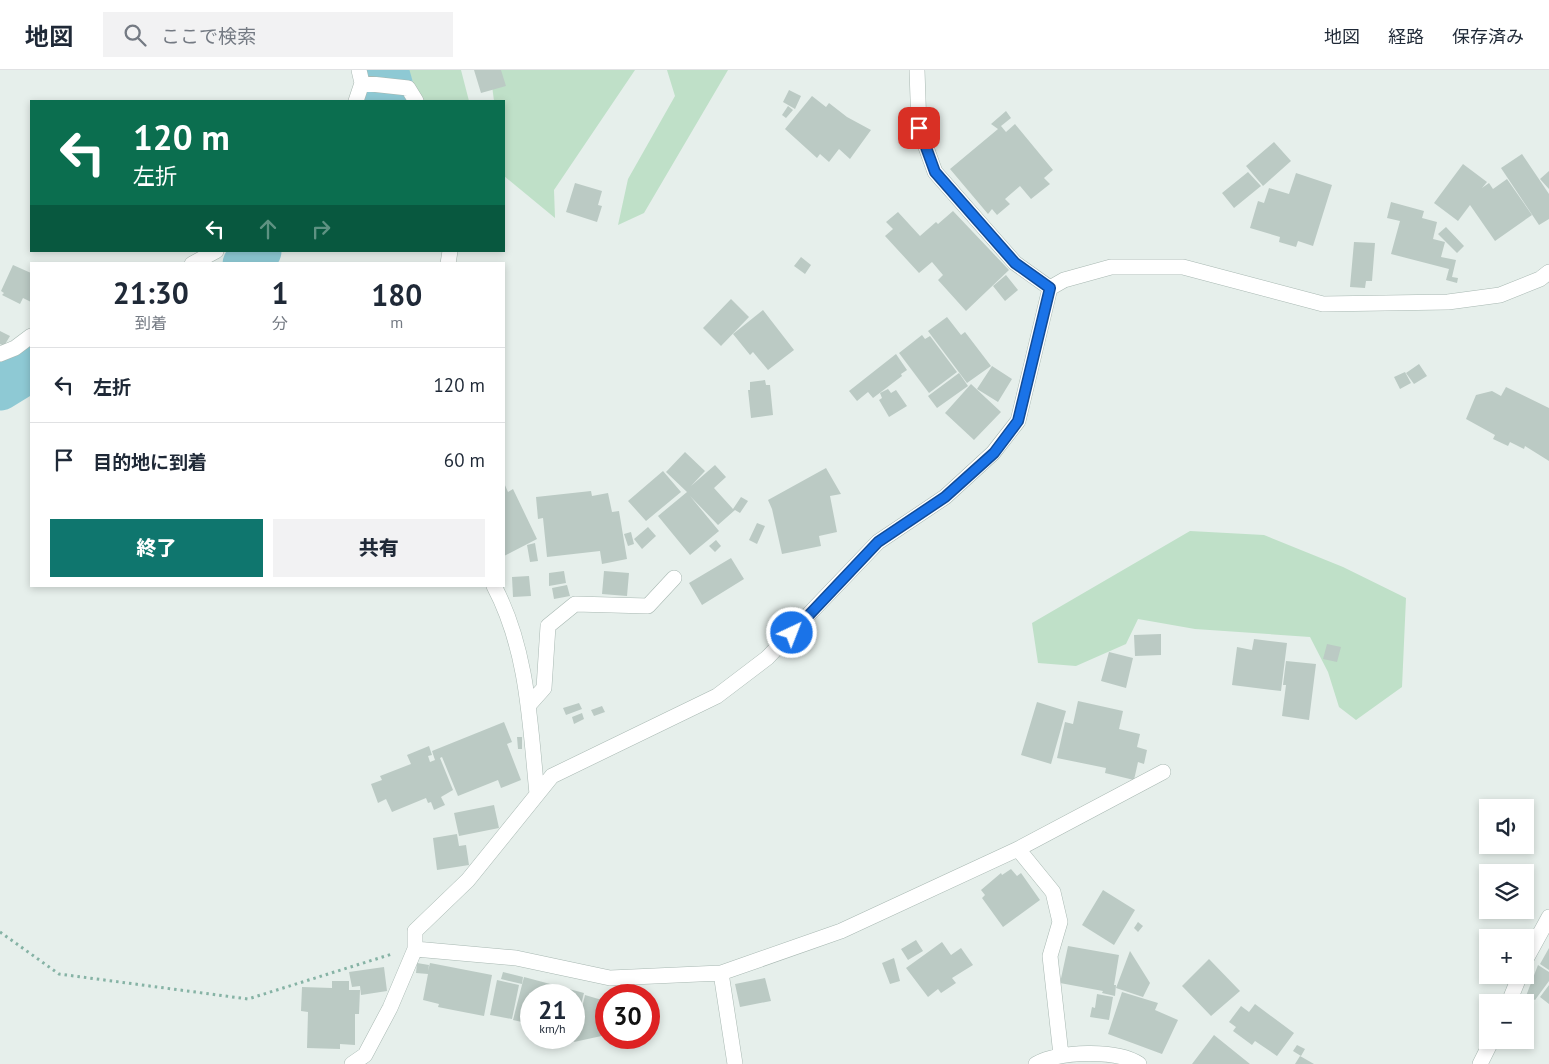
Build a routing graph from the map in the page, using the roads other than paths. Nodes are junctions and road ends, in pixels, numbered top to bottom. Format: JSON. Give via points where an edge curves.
{"nodes":[{"id":1,"x":917,"y":70,"type":"edge"},
{"id":2,"x":360,"y":76,"type":"edge"},
{"id":3,"x":412,"y":95,"type":"edge"},
{"id":4,"x":356,"y":100,"type":"edge"},
{"id":5,"x":214,"y":252,"type":"edge"},
{"id":6,"x":196,"y":262,"type":"edge"},
{"id":7,"x":1549,"y":272,"type":"edge"},
{"id":8,"x":1050,"y":288,"type":"junction"},
{"id":9,"x":30,"y":337,"type":"edge"},
{"id":10,"x":0,"y":354,"type":"edge"},
{"id":11,"x":674,"y":578,"type":"dead end"},
{"id":12,"x":494,"y":587,"type":"edge"},
{"id":13,"x":528,"y":706,"type":"junction"},
{"id":14,"x":1163,"y":772,"type":"dead end"},
{"id":15,"x":537,"y":794,"type":"junction"},
{"id":16,"x":1018,"y":849,"type":"junction"},
{"id":17,"x":1549,"y":917,"type":"edge"},
{"id":18,"x":1534,"y":945,"type":"edge"},
{"id":19,"x":415,"y":949,"type":"junction"},
{"id":20,"x":721,"y":973,"type":"junction"},
{"id":21,"x":1488,"y":1049,"type":"edge"},
{"id":22,"x":1061,"y":1055,"type":"junction"},
{"id":23,"x":352,"y":1064,"type":"edge"},
{"id":24,"x":735,"y":1064,"type":"edge"},
{"id":25,"x":1036,"y":1064,"type":"edge"},
{"id":26,"x":1139,"y":1064,"type":"edge"},
{"id":27,"x":1480,"y":1064,"type":"edge"}],
"edges":[{"from":1,"to":8,"type":"street","via":[[919,128],[935,172],[1015,263]]},
{"from":2,"to":3,"type":"street"},
{"from":2,"to":4,"type":"street"},
{"from":5,"to":6,"type":"street"},
{"from":7,"to":8,"type":"street","via":[[1540,279],[1500,295],[1448,302],[1322,304],[1183,267],[1110,266],[1064,280]]},
{"from":8,"to":15,"type":"street","via":[[1018,421],[994,453],[945,497],[878,542],[767,658],[717,696],[552,776]]},
{"from":9,"to":10,"type":"street"},
{"from":11,"to":13,"type":"street","via":[[648,606],[575,604],[548,626],[544,688]]},
{"from":12,"to":13,"type":"street","via":[[509,619],[522,663]]},
{"from":13,"to":15,"type":"street"},
{"from":14,"to":16,"type":"street"},
{"from":15,"to":19,"type":"street","via":[[468,880],[414,931]]},
{"from":16,"to":20,"type":"street","via":[[840,931]]},
{"from":16,"to":22,"type":"street","via":[[1053,892],[1060,922],[1050,956]]},
{"from":17,"to":18,"type":"street"},
{"from":19,"to":20,"type":"street","via":[[516,958],[610,978]]},
{"from":19,"to":23,"type":"street","via":[[390,1008],[365,1055]]},
{"from":20,"to":24,"type":"street"},
{"from":21,"to":27,"type":"street"},
{"from":22,"to":25,"type":"street"},
{"from":22,"to":26,"type":"street","via":[[1095,1054],[1134,1060]]}]}
